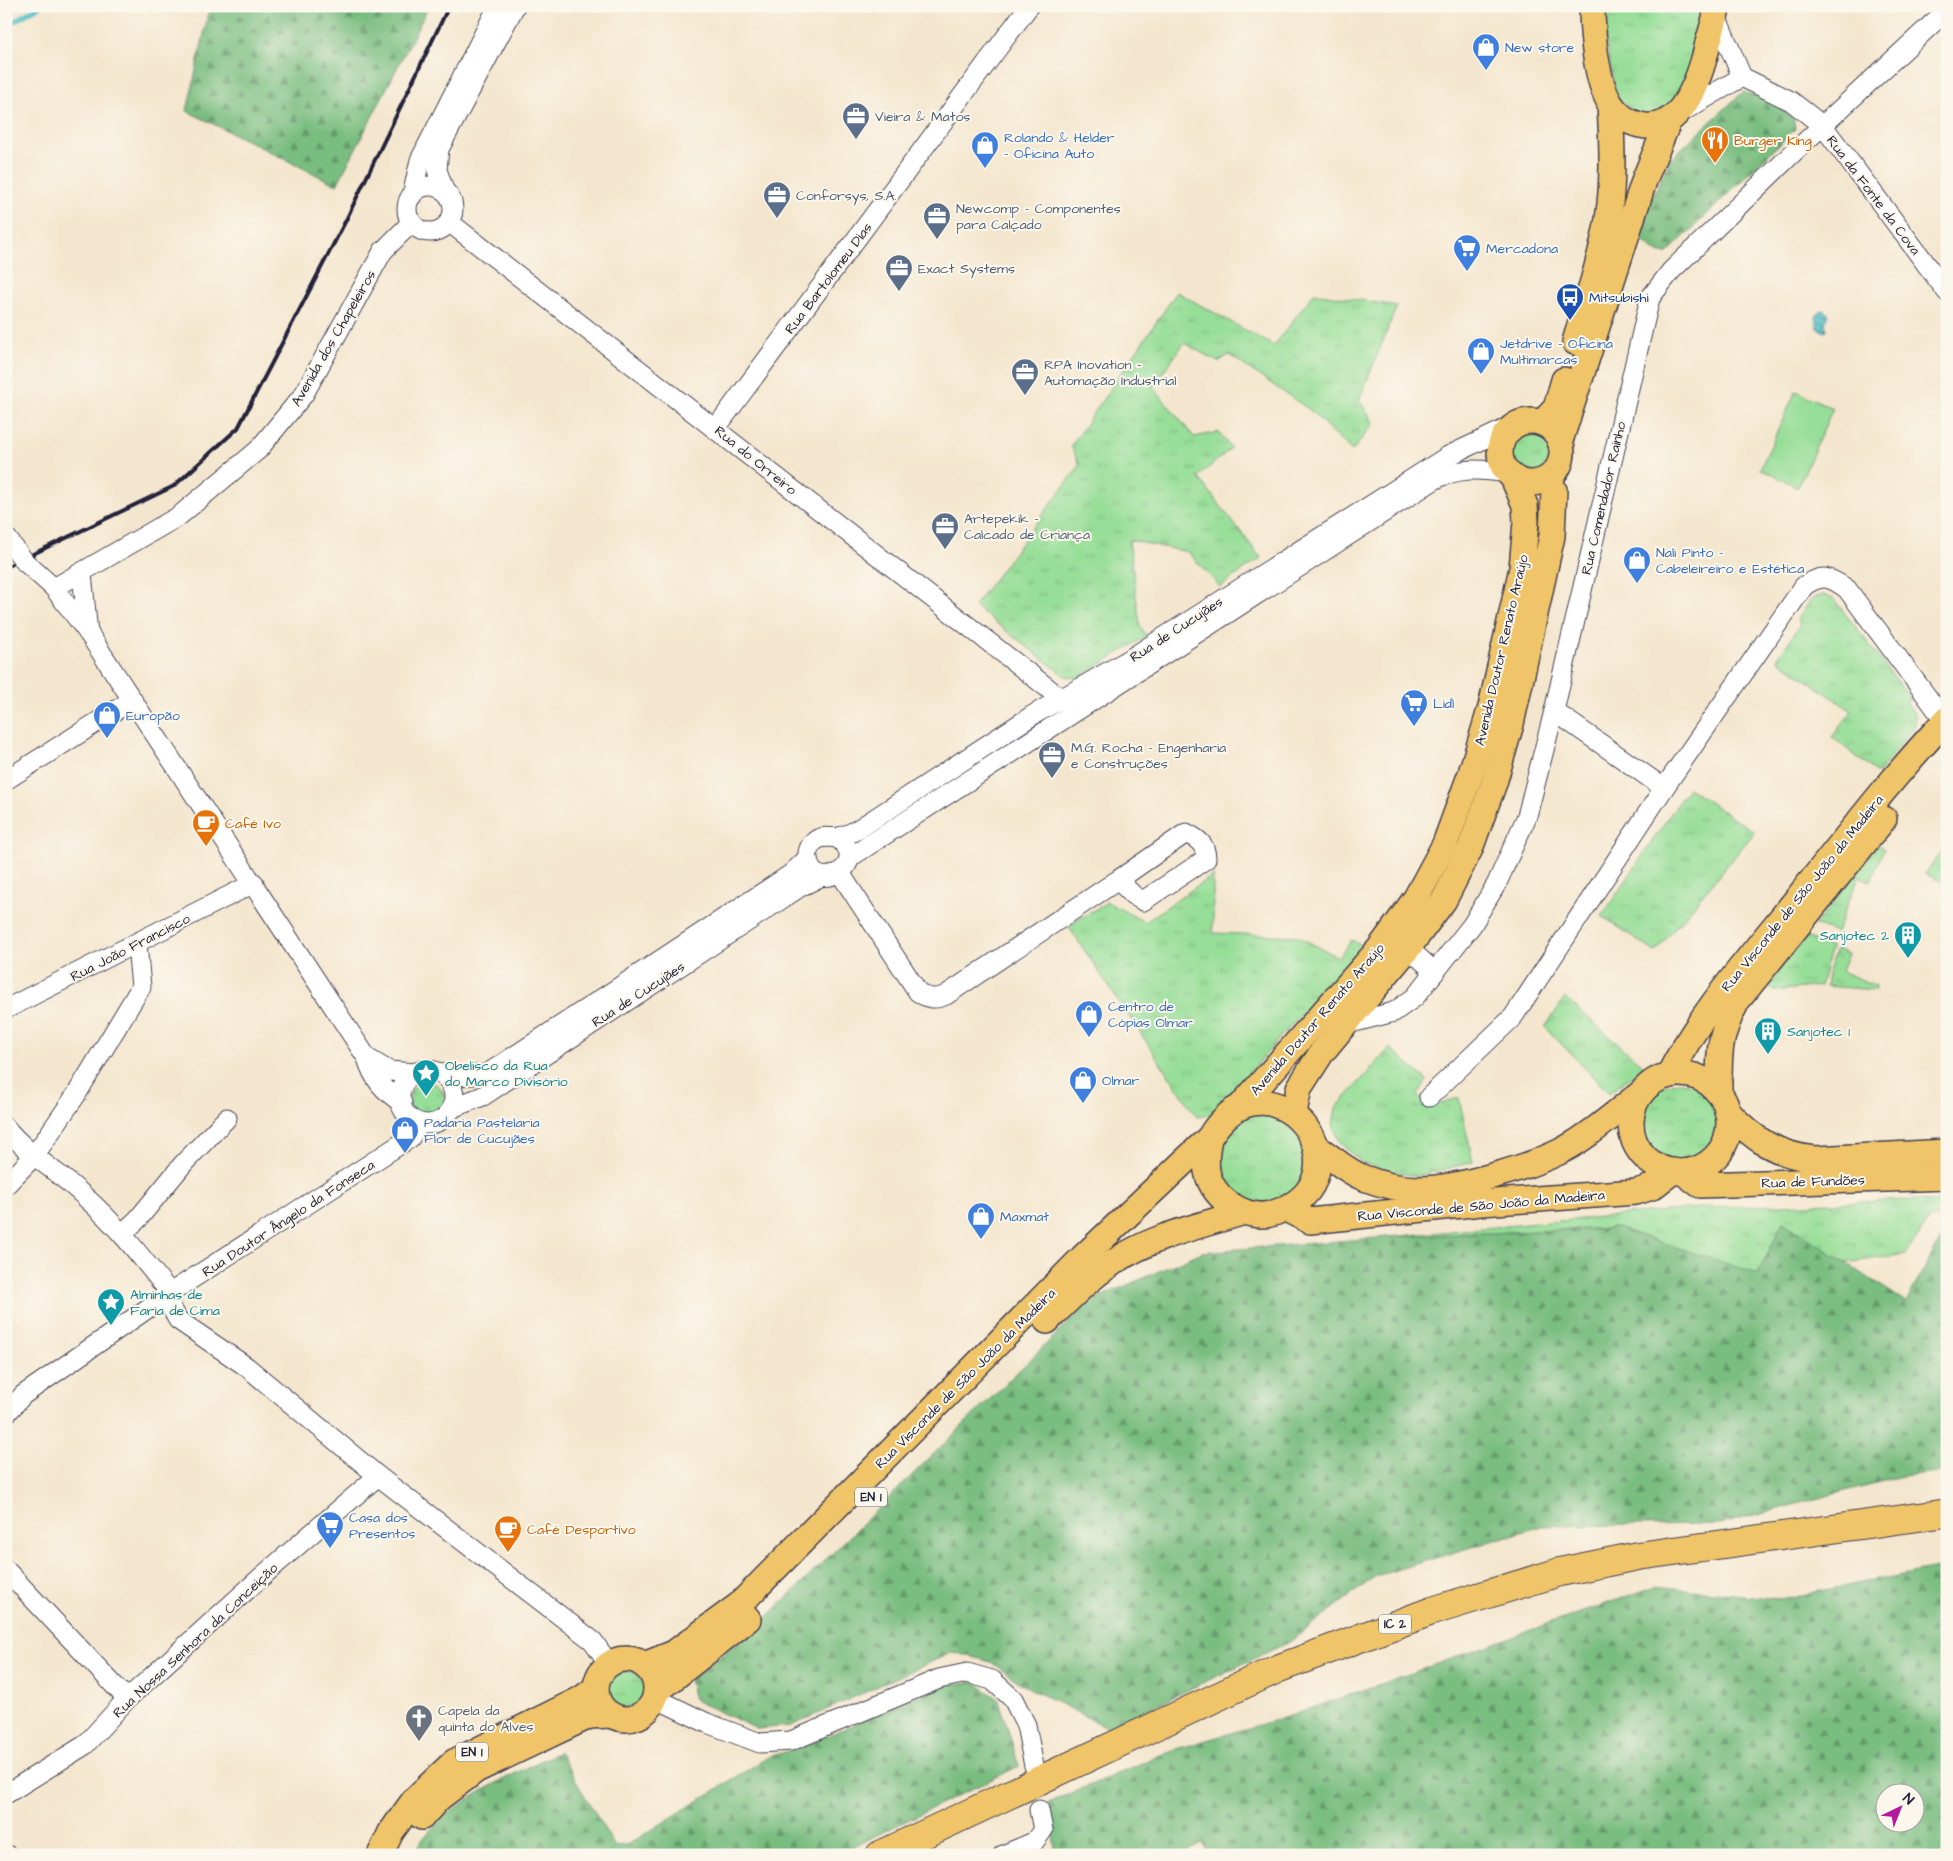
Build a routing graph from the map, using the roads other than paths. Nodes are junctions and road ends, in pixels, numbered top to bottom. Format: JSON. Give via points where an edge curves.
{"nodes":[{"id":1,"x":498,"y":6,"type":"edge"},
{"id":2,"x":515,"y":6,"type":"edge"},
{"id":3,"x":1029,"y":6,"type":"edge"},
{"id":4,"x":1592,"y":6,"type":"edge"},
{"id":5,"x":1947,"y":10,"type":"edge"},
{"id":6,"x":1716,"y":11,"type":"edge"},
{"id":7,"x":1742,"y":76,"type":"junction"},
{"id":8,"x":1610,"y":104,"type":"junction"},
{"id":9,"x":1673,"y":118,"type":"junction"},
{"id":10,"x":1822,"y":126,"type":"junction"},
{"id":11,"x":444,"y":190,"type":"junction"},
{"id":12,"x":412,"y":196,"type":"junction"},
{"id":13,"x":412,"y":222,"type":"junction"},
{"id":14,"x":449,"y":222,"type":"junction"},
{"id":15,"x":1947,"y":292,"type":"edge"},
{"id":16,"x":1518,"y":423,"type":"junction"},
{"id":17,"x":1542,"y":423,"type":"junction"},
{"id":18,"x":716,"y":428,"type":"junction"},
{"id":19,"x":1560,"y":441,"type":"junction"},
{"id":20,"x":1510,"y":476,"type":"junction"},
{"id":21,"x":1550,"y":478,"type":"junction"},
{"id":22,"x":6,"y":537,"type":"edge"},
{"id":23,"x":82,"y":574,"type":"junction"},
{"id":24,"x":54,"y":588,"type":"junction"},
{"id":25,"x":89,"y":634,"type":"junction"},
{"id":26,"x":132,"y":700,"type":"junction"},
{"id":27,"x":1069,"y":705,"type":"junction"},
{"id":28,"x":1554,"y":711,"type":"junction"},
{"id":29,"x":1946,"y":728,"type":"edge"},
{"id":30,"x":6,"y":780,"type":"edge"},
{"id":31,"x":1664,"y":788,"type":"junction"},
{"id":32,"x":837,"y":838,"type":"junction"},
{"id":33,"x":808,"y":858,"type":"junction"},
{"id":34,"x":837,"y":869,"type":"junction"},
{"id":35,"x":1118,"y":880,"type":"dead end"},
{"id":36,"x":254,"y":883,"type":"junction"},
{"id":37,"x":137,"y":944,"type":"junction"},
{"id":38,"x":1408,"y":948,"type":"junction"},
{"id":39,"x":1435,"y":972,"type":"junction"},
{"id":40,"x":6,"y":1009,"type":"edge"},
{"id":41,"x":1344,"y":1025,"type":"junction"},
{"id":42,"x":367,"y":1058,"type":"junction"},
{"id":43,"x":415,"y":1073,"type":"junction"},
{"id":44,"x":440,"y":1073,"type":"junction"},
{"id":45,"x":1669,"y":1075,"type":"junction"},
{"id":46,"x":1640,"y":1094,"type":"junction"},
{"id":47,"x":1429,"y":1097,"type":"dead end"},
{"id":48,"x":1723,"y":1102,"type":"junction"},
{"id":49,"x":402,"y":1103,"type":"junction"},
{"id":50,"x":1240,"y":1107,"type":"junction"},
{"id":51,"x":452,"y":1108,"type":"junction"},
{"id":52,"x":1294,"y":1114,"type":"junction"},
{"id":53,"x":227,"y":1118,"type":"dead end"},
{"id":54,"x":420,"y":1123,"type":"junction"},
{"id":55,"x":6,"y":1128,"type":"edge"},
{"id":56,"x":1210,"y":1138,"type":"junction"},
{"id":57,"x":1316,"y":1147,"type":"junction"},
{"id":58,"x":1947,"y":1152,"type":"edge"},
{"id":59,"x":34,"y":1156,"type":"junction"},
{"id":60,"x":1678,"y":1172,"type":"junction"},
{"id":61,"x":1947,"y":1177,"type":"edge"},
{"id":62,"x":6,"y":1185,"type":"edge"},
{"id":63,"x":1286,"y":1209,"type":"junction"},
{"id":64,"x":1244,"y":1212,"type":"junction"},
{"id":65,"x":123,"y":1233,"type":"junction"},
{"id":66,"x":170,"y":1293,"type":"junction"},
{"id":67,"x":8,"y":1406,"type":"edge"},
{"id":68,"x":378,"y":1476,"type":"junction"},
{"id":69,"x":1947,"y":1513,"type":"edge"},
{"id":70,"x":1947,"y":1526,"type":"edge"},
{"id":71,"x":6,"y":1570,"type":"edge"},
{"id":72,"x":609,"y":1664,"type":"junction"},
{"id":73,"x":644,"y":1665,"type":"junction"},
{"id":74,"x":596,"y":1688,"type":"junction"},
{"id":75,"x":655,"y":1695,"type":"junction"},
{"id":76,"x":127,"y":1699,"type":"junction"},
{"id":77,"x":612,"y":1714,"type":"junction"},
{"id":78,"x":1034,"y":1766,"type":"dead end"},
{"id":79,"x":6,"y":1794,"type":"edge"},
{"id":80,"x":1039,"y":1810,"type":"dead end"},
{"id":81,"x":380,"y":1855,"type":"edge"},
{"id":82,"x":398,"y":1855,"type":"edge"},
{"id":83,"x":880,"y":1855,"type":"edge"},
{"id":84,"x":911,"y":1855,"type":"edge"},
{"id":85,"x":1003,"y":1855,"type":"edge"}],
"edges":[{"from":1,"to":12,"type":"street","via":[[420,160]]},
{"from":2,"to":11,"type":"street","via":[[439,149],[437,170]]},
{"from":3,"to":18,"type":"street","name":"Rua Bartolomeu Dias"},
{"from":4,"to":8,"type":"main road","via":[[1598,68]]},
{"from":5,"to":10,"type":"street","name":"Rua Comendador Rainho"},
{"from":6,"to":7,"type":"street"},
{"from":6,"to":9,"type":"main road","via":[[1698,78]]},
{"from":7,"to":9,"type":"street"},
{"from":7,"to":10,"type":"street","name":"Rua da Fonte da Cova","via":[[1791,101]]},
{"from":8,"to":9,"type":"main road","via":[[1625,119],[1639,125],[1653,126]]},
{"from":8,"to":17,"type":"main road","via":[[1611,184],[1602,249],[1556,408]]},
{"from":9,"to":19,"type":"main road","via":[[1643,186]]},
{"from":10,"to":15,"type":"street","name":"Rua da Fonte da Cova"},
{"from":10,"to":28,"type":"street","name":"Rua Comendador Rainho","via":[[1672,271],[1650,298]]},
{"from":11,"to":12,"type":"street","via":[[423,187]]},
{"from":11,"to":14,"type":"street","via":[[452,202]]},
{"from":12,"to":13,"type":"street","via":[[408,209]]},
{"from":13,"to":14,"type":"street","via":[[430,232],[438,231]]},
{"from":13,"to":23,"type":"street","name":"Avenida dos Chapeleiros","via":[[383,251],[304,394],[258,450],[178,516]]},
{"from":14,"to":18,"type":"street","name":"Rua do Orreiro"},
{"from":16,"to":17,"type":"main road","via":[[1530,420]]},
{"from":16,"to":20,"type":"main road","name":"Avenida Doutor Renato Araújo","via":[[1506,432],[1500,445],[1500,459]]},
{"from":16,"to":27,"type":"street","name":"Rua de Cucujães","via":[[1448,456],[1128,660]]},
{"from":17,"to":19,"type":"main road","via":[[1553,430]]},
{"from":18,"to":27,"type":"street","name":"Rua do Orreiro"},
{"from":19,"to":21,"type":"main road","via":[[1562,459]]},
{"from":20,"to":21,"type":"main road","via":[[1531,484]]},
{"from":20,"to":27,"type":"street","name":"Rua de Cucujães","via":[[1488,470],[1465,470],[1434,480]]},
{"from":20,"to":50,"type":"main road","name":"Avenida Doutor Renato Araújo","via":[[1525,505],[1522,568],[1491,707],[1445,844],[1416,898],[1380,948]]},
{"from":21,"to":38,"type":"main road","name":"Avenida Doutor Renato Araújo","via":[[1554,490],[1552,536],[1511,724],[1496,776],[1470,850],[1444,900]]},
{"from":22,"to":24,"type":"street","bridge":true,"via":[[25,562]]},
{"from":23,"to":24,"type":"street","name":"Avenida dos Chapeleiros"},
{"from":23,"to":25,"type":"street"},
{"from":24,"to":25,"type":"street"},
{"from":25,"to":26,"type":"street"},
{"from":26,"to":30,"type":"street"},
{"from":26,"to":36,"type":"street"},
{"from":27,"to":32,"type":"street","name":"Rua de Cucujães","via":[[1033,715],[860,828]]},
{"from":27,"to":34,"type":"street","name":"Rua de Cucujães"},
{"from":28,"to":31,"type":"street"},
{"from":28,"to":39,"type":"street","name":"Rua Comendador Rainho","via":[[1528,816],[1501,875],[1472,924]]},
{"from":29,"to":31,"type":"street","via":[[1847,589],[1834,579],[1816,578],[1804,586]]},
{"from":29,"to":45,"type":"main road","name":"Rua Visconde de São João da Madeira","via":[[1846,838],[1726,986]]},
{"from":29,"to":48,"type":"main road","name":"Rua Visconde de São João da Madeira","via":[[1737,1001],[1719,1045]]},
{"from":31,"to":47,"type":"street","via":[[1513,1017]]},
{"from":32,"to":33,"type":"street","name":"Rua de Cucujães","via":[[825,836],[814,841]]},
{"from":32,"to":34,"type":"street","via":[[846,846]]},
{"from":33,"to":34,"type":"street","via":[[812,869]]},
{"from":33,"to":44,"type":"street","name":"Rua de Cucujães","via":[[791,874],[487,1074],[458,1076]]},
{"from":34,"to":35,"type":"street","via":[[918,992],[926,998],[936,999]]},
{"from":34,"to":51,"type":"street","name":"Rua de Cucujães","via":[[800,887],[483,1096]]},
{"from":36,"to":37,"type":"street","name":"Rua João Francisco"},
{"from":36,"to":42,"type":"street"},
{"from":37,"to":40,"type":"street","name":"Rua João Francisco"},
{"from":37,"to":59,"type":"street","via":[[141,987],[76,1095]]},
{"from":38,"to":39,"type":"street"},
{"from":38,"to":41,"type":"main road","name":"Avenida Doutor Renato Araújo"},
{"from":39,"to":41,"type":"street","name":"Rua Comendador Rainho","via":[[1414,997],[1394,1012]]},
{"from":41,"to":52,"type":"main road","name":"Avenida Doutor Renato Araújo","via":[[1299,1088]]},
{"from":42,"to":43,"type":"street","via":[[389,1071]]},
{"from":42,"to":49,"type":"street","via":[[370,1070],[384,1090]]},
{"from":43,"to":44,"type":"street","via":[[428,1070]]},
{"from":43,"to":49,"type":"street","via":[[402,1086]]},
{"from":44,"to":51,"type":"street","via":[[452,1086]]},
{"from":45,"to":46,"type":"main road","name":"Rua Visconde de São João da Madeira","via":[[1658,1079]]},
{"from":45,"to":48,"type":"main road","via":[[1683,1074],[1709,1083]]},
{"from":46,"to":57,"type":"main road","name":"Rua Visconde de São João da Madeira","via":[[1560,1152],[1512,1170],[1449,1186],[1396,1187],[1363,1178]]},
{"from":46,"to":60,"type":"main road","via":[[1630,1124],[1634,1140],[1641,1153],[1653,1164]]},
{"from":48,"to":58,"type":"main road","name":"Rua de Fundões","via":[[1741,1126],[1776,1151],[1798,1157],[1815,1159]]},
{"from":48,"to":60,"type":"main road","name":"Rua Visconde de São João da Madeira","via":[[1729,1125],[1727,1139],[1720,1152],[1703,1166]]},
{"from":49,"to":54,"type":"street","via":[[409,1116]]},
{"from":50,"to":52,"type":"main road","name":"Rua Visconde de São João da Madeira","via":[[1258,1103],[1277,1105]]},
{"from":50,"to":56,"type":"main road","name":"Rua Visconde de São João da Madeira","via":[[1219,1122]]},
{"from":51,"to":54,"type":"street","via":[[438,1122]]},
{"from":52,"to":57,"type":"main road","name":"Rua Visconde de São João da Madeira","via":[[1308,1128]]},
{"from":53,"to":65,"type":"street"},
{"from":54,"to":66,"type":"street","name":"Rua Doutor Ângelo da Fonseca","via":[[410,1138]]},
{"from":55,"to":59,"type":"street"},
{"from":56,"to":64,"type":"main road","name":"Rua Visconde de São João da Madeira","via":[[1205,1155],[1211,1182],[1228,1203]]},
{"from":56,"to":73,"type":"main road","name":"Rua Visconde de São João da Madeira","number":"EN 1","via":[[1082,1258],[739,1605],[674,1653]]},
{"from":57,"to":63,"type":"main road","name":"Rua Visconde de São João da Madeira","via":[[1317,1165],[1312,1183],[1301,1198]]},
{"from":59,"to":62,"type":"street"},
{"from":59,"to":65,"type":"street"},
{"from":60,"to":61,"type":"main road","name":"Rua de Fundões","via":[[1700,1184]]},
{"from":60,"to":63,"type":"main road","name":"Rua Visconde de São João da Madeira","via":[[1636,1192],[1481,1203],[1310,1221]]},
{"from":63,"to":64,"type":"main road","name":"Rua Visconde de São João da Madeira","via":[[1270,1215]]},
{"from":64,"to":75,"type":"main road","name":"Rua Visconde de São João da Madeira","number":"EN 1","via":[[1146,1244],[1114,1261],[1077,1291],[751,1616]]},
{"from":65,"to":66,"type":"street"},
{"from":66,"to":67,"type":"street","name":"Rua Doutor Ângelo da Fonseca"},
{"from":66,"to":68,"type":"street","via":[[178,1320],[247,1367]]},
{"from":68,"to":72,"type":"street","via":[[593,1641]]},
{"from":68,"to":76,"type":"street","name":"Rua Nossa Senhora da Conceição"},
{"from":69,"to":83,"type":"highway","number":"IC 2","via":[[1638,1556],[1560,1572],[1432,1611],[1277,1669]]},
{"from":70,"to":84,"type":"highway","number":"IC 2","via":[[1641,1567],[1564,1582],[1434,1621],[1281,1679]]},
{"from":71,"to":76,"type":"street"},
{"from":72,"to":73,"type":"main road","via":[[626,1659]]},
{"from":72,"to":74,"type":"main road","number":"EN 1","via":[[600,1675]]},
{"from":73,"to":75,"type":"main road","via":[[655,1680]]},
{"from":74,"to":77,"type":"main road","via":[[599,1702]]},
{"from":74,"to":81,"type":"main road","number":"EN 1","via":[[581,1699],[454,1762],[415,1799]]},
{"from":75,"to":77,"type":"main road","number":"EN 1","via":[[645,1712],[637,1717],[628,1719]]},
{"from":75,"to":78,"type":"street","via":[[707,1723],[760,1743],[791,1741],[939,1679],[967,1673],[992,1680],[1013,1699],[1026,1725]]},
{"from":76,"to":79,"type":"street","name":"Rua Nossa Senhora da Conceição","via":[[85,1745]]},
{"from":77,"to":82,"type":"main road","number":"EN 1","via":[[589,1716],[476,1770],[439,1798],[409,1832]]},
{"from":80,"to":85,"type":"street","via":[[1043,1830],[1034,1842]]}]}
